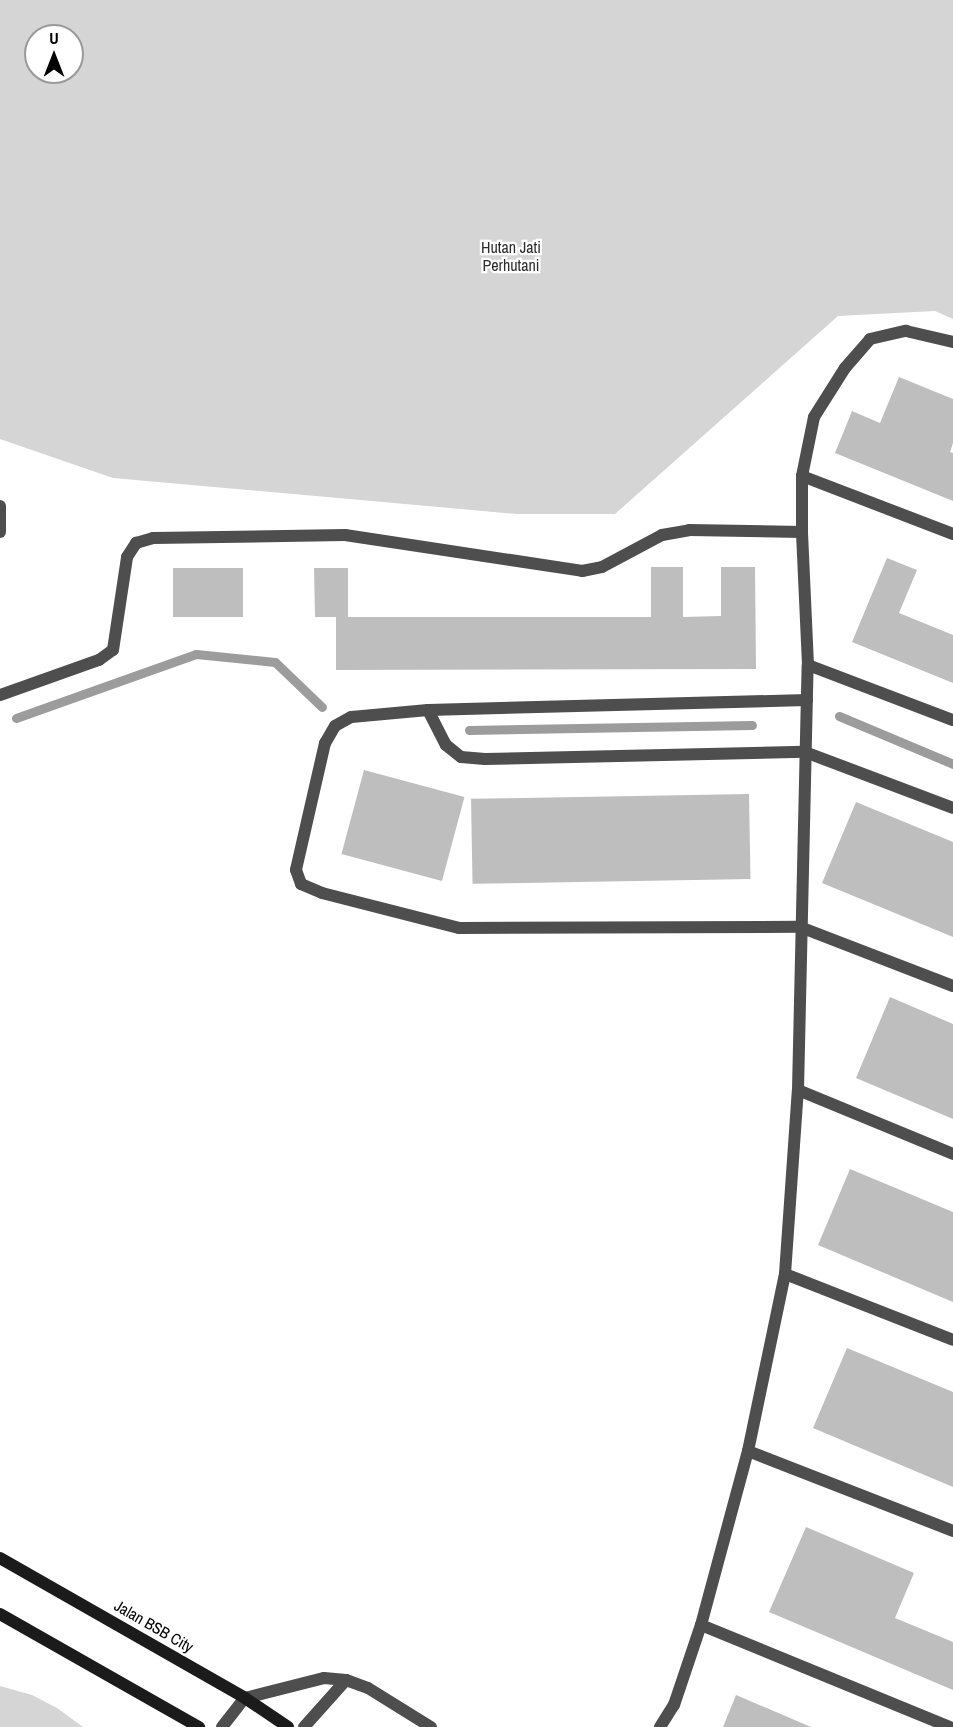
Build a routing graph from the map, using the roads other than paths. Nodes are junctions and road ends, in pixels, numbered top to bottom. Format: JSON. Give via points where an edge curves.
{"nodes":[{"id":1,"x":953,"y":342,"type":"edge"},
{"id":2,"x":802,"y":476,"type":"junction"},
{"id":3,"x":0,"y":506,"type":"edge"},
{"id":4,"x":0,"y":532,"type":"edge"},
{"id":5,"x":802,"y":532,"type":"junction"},
{"id":6,"x":953,"y":534,"type":"edge"},
{"id":7,"x":808,"y":664,"type":"junction"},
{"id":8,"x":0,"y":695,"type":"edge"},
{"id":9,"x":807,"y":700,"type":"junction"},
{"id":10,"x":428,"y":710,"type":"junction"},
{"id":11,"x":953,"y":720,"type":"edge"},
{"id":12,"x":805,"y":752,"type":"junction"},
{"id":13,"x":953,"y":808,"type":"edge"},
{"id":14,"x":800,"y":927,"type":"junction"},
{"id":15,"x":953,"y":986,"type":"edge"},
{"id":16,"x":798,"y":1090,"type":"junction"},
{"id":17,"x":953,"y":1154,"type":"edge"},
{"id":18,"x":785,"y":1274,"type":"junction"},
{"id":19,"x":953,"y":1340,"type":"edge"},
{"id":20,"x":748,"y":1451,"type":"junction"},
{"id":21,"x":953,"y":1531,"type":"edge"},
{"id":22,"x":0,"y":1558,"type":"edge"},
{"id":23,"x":0,"y":1614,"type":"edge"},
{"id":24,"x":701,"y":1625,"type":"junction"},
{"id":25,"x":346,"y":1680,"type":"junction"},
{"id":26,"x":245,"y":1698,"type":"junction"},
{"id":27,"x":199,"y":1727,"type":"edge"},
{"id":28,"x":222,"y":1727,"type":"edge"},
{"id":29,"x":288,"y":1727,"type":"edge"},
{"id":30,"x":304,"y":1727,"type":"edge"},
{"id":31,"x":431,"y":1727,"type":"edge"},
{"id":32,"x":660,"y":1727,"type":"edge"},
{"id":33,"x":950,"y":1727,"type":"edge"}],
"edges":[{"from":1,"to":2,"type":"street","via":[[906,331],[870,339],[845,368],[814,417]]},
{"from":2,"to":5,"type":"street"},
{"from":2,"to":6,"type":"street"},
{"from":3,"to":4,"type":"street"},
{"from":5,"to":7,"type":"street"},
{"from":5,"to":8,"type":"street","via":[[671,533],[602,567],[582,571],[345,535],[153,538],[136,543],[127,557],[113,650],[99,660]]},
{"from":7,"to":9,"type":"street"},
{"from":7,"to":11,"type":"street"},
{"from":9,"to":10,"type":"street"},
{"from":9,"to":12,"type":"street"},
{"from":10,"to":12,"type":"street","via":[[446,745],[461,757]]},
{"from":10,"to":14,"type":"street","via":[[351,717],[335,726],[325,743],[296,870],[301,884],[322,893],[459,928]]},
{"from":12,"to":13,"type":"street"},
{"from":12,"to":14,"type":"street"},
{"from":14,"to":15,"type":"street"},
{"from":14,"to":16,"type":"street"},
{"from":16,"to":17,"type":"street"},
{"from":16,"to":18,"type":"street"},
{"from":18,"to":19,"type":"street"},
{"from":18,"to":20,"type":"street"},
{"from":20,"to":21,"type":"street"},
{"from":20,"to":24,"type":"street"},
{"from":22,"to":26,"type":"street","name":"Jalan BSB City"},
{"from":23,"to":27,"type":"street"},
{"from":24,"to":32,"type":"street","via":[[674,1705]]},
{"from":24,"to":33,"type":"street"},
{"from":25,"to":26,"type":"street","via":[[324,1678]]},
{"from":25,"to":30,"type":"street"},
{"from":25,"to":31,"type":"street","via":[[368,1688]]},
{"from":26,"to":28,"type":"street"},
{"from":26,"to":29,"type":"street","name":"Jalan BSB City"}]}
